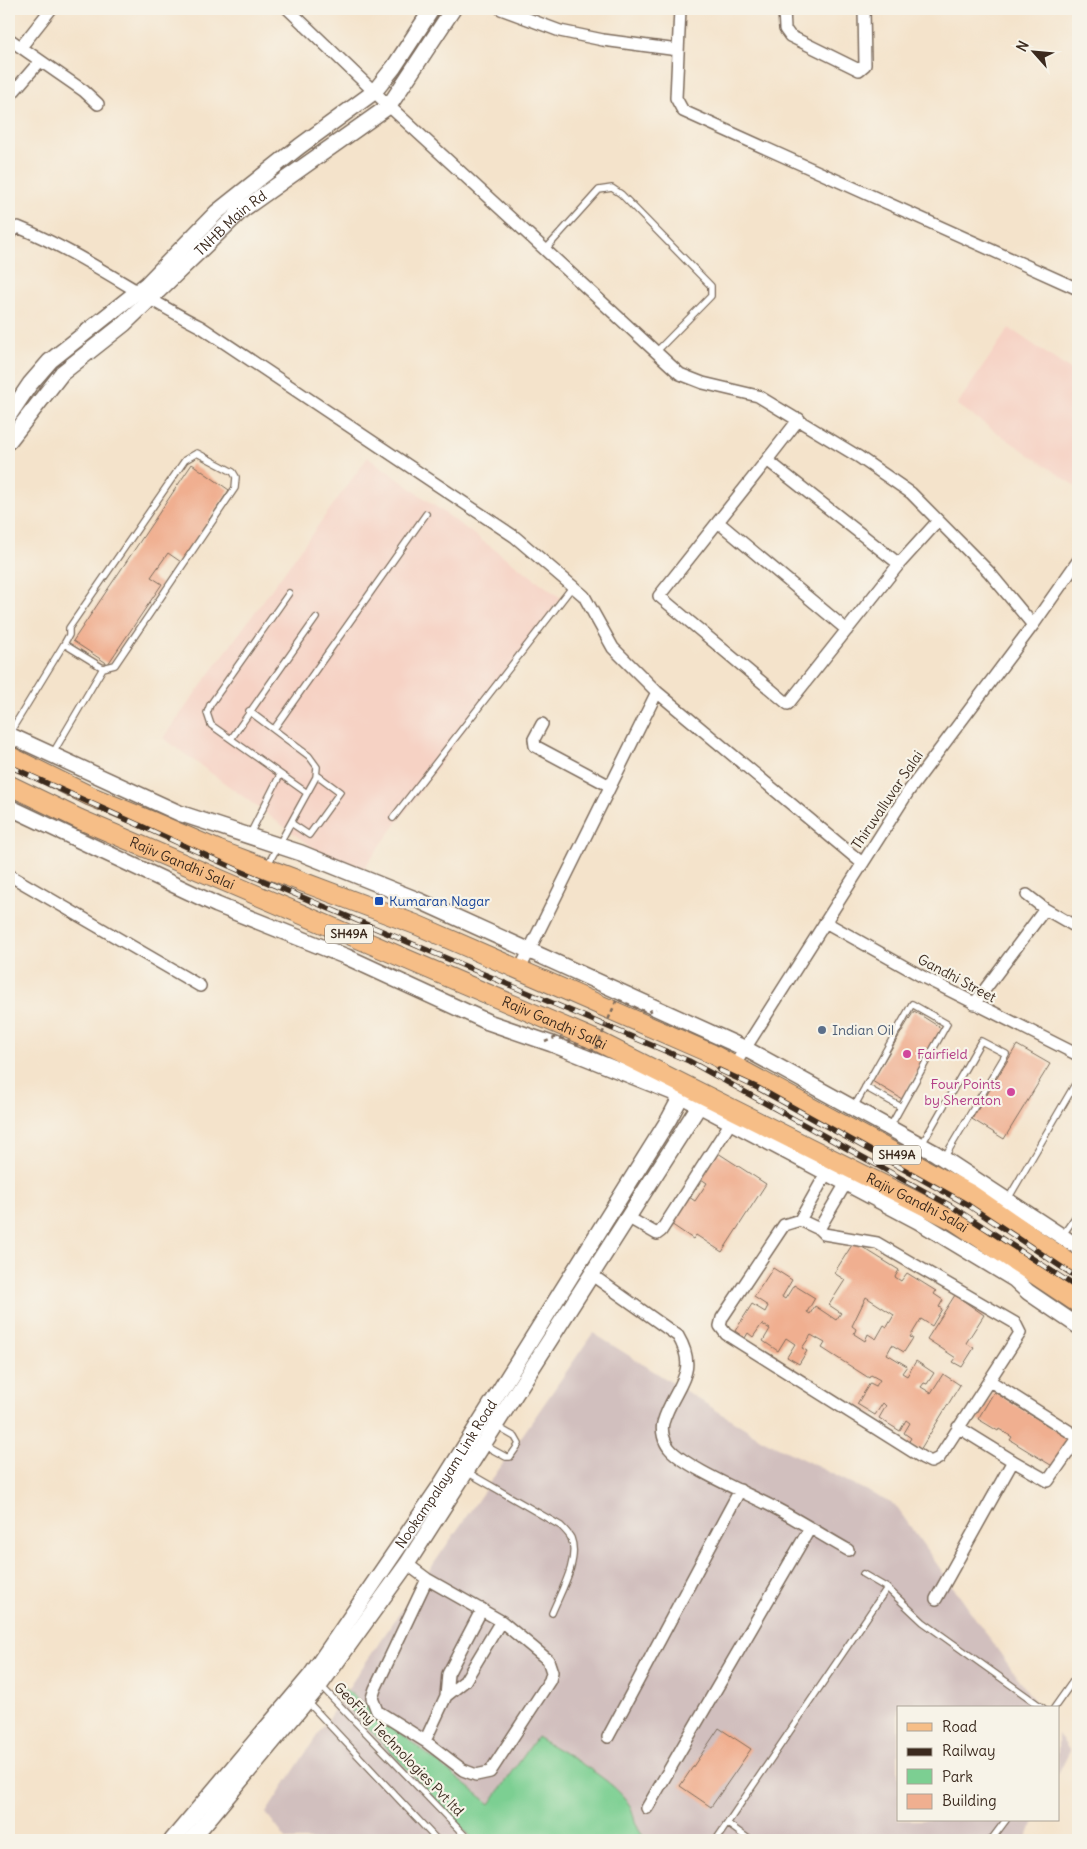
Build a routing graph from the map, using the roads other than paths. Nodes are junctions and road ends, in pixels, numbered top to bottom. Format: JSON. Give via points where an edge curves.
{"nodes":[{"id":1,"x":51,"y":9,"type":"edge"},
{"id":2,"x":288,"y":9,"type":"edge"},
{"id":3,"x":432,"y":9,"type":"edge"},
{"id":4,"x":453,"y":9,"type":"edge"},
{"id":5,"x":500,"y":9,"type":"edge"},
{"id":6,"x":680,"y":9,"type":"edge"},
{"id":7,"x":784,"y":9,"type":"edge"},
{"id":8,"x":864,"y":9,"type":"edge"},
{"id":9,"x":9,"y":39,"type":"edge"},
{"id":10,"x":20,"y":46,"type":"junction"},
{"id":11,"x":678,"y":50,"type":"junction"},
{"id":12,"x":40,"y":61,"type":"junction"},
{"id":13,"x":374,"y":92,"type":"junction"},
{"id":14,"x":9,"y":97,"type":"edge"},
{"id":15,"x":98,"y":104,"type":"dead end"},
{"id":16,"x":389,"y":106,"type":"junction"},
{"id":17,"x":9,"y":234,"type":"edge"},
{"id":18,"x":544,"y":250,"type":"junction"},
{"id":19,"x":1078,"y":289,"type":"edge"},
{"id":20,"x":144,"y":295,"type":"junction"},
{"id":21,"x":656,"y":352,"type":"junction"},
{"id":22,"x":9,"y":415,"type":"edge"},
{"id":23,"x":799,"y":419,"type":"junction"},
{"id":24,"x":9,"y":441,"type":"edge"},
{"id":25,"x":767,"y":460,"type":"junction"},
{"id":26,"x":426,"y":514,"type":"dead end"},
{"id":27,"x":938,"y":521,"type":"junction"},
{"id":28,"x":718,"y":522,"type":"junction"},
{"id":29,"x":1078,"y":561,"type":"edge"},
{"id":30,"x":899,"y":564,"type":"junction"},
{"id":31,"x":573,"y":586,"type":"junction"},
{"id":32,"x":288,"y":593,"type":"dead end"},
{"id":33,"x":316,"y":618,"type":"dead end"},
{"id":34,"x":1034,"y":625,"type":"junction"},
{"id":35,"x":847,"y":630,"type":"junction"},
{"id":36,"x":64,"y":644,"type":"junction"},
{"id":37,"x":103,"y":668,"type":"junction"},
{"id":38,"x":657,"y":692,"type":"junction"},
{"id":39,"x":249,"y":711,"type":"junction"},
{"id":40,"x":542,"y":724,"type":"dead end"},
{"id":41,"x":274,"y":729,"type":"junction"},
{"id":42,"x":9,"y":735,"type":"edge"},
{"id":43,"x":231,"y":739,"type":"junction"},
{"id":44,"x":52,"y":755,"type":"junction"},
{"id":45,"x":9,"y":756,"type":"edge"},
{"id":46,"x":280,"y":775,"type":"junction"},
{"id":47,"x":316,"y":775,"type":"junction"},
{"id":48,"x":9,"y":785,"type":"edge"},
{"id":49,"x":610,"y":786,"type":"junction"},
{"id":50,"x":307,"y":793,"type":"junction"},
{"id":51,"x":9,"y":807,"type":"edge"},
{"id":52,"x":393,"y":818,"type":"dead end"},
{"id":53,"x":151,"y":822,"type":"junction"},
{"id":54,"x":291,"y":823,"type":"junction"},
{"id":55,"x":249,"y":836,"type":"junction"},
{"id":56,"x":141,"y":845,"type":"junction"},
{"id":57,"x":278,"y":846,"type":"junction"},
{"id":58,"x":862,"y":863,"type":"junction"},
{"id":59,"x":266,"y":868,"type":"junction"},
{"id":60,"x":9,"y":875,"type":"edge"},
{"id":61,"x":1027,"y":895,"type":"dead end"},
{"id":62,"x":1045,"y":908,"type":"junction"},
{"id":63,"x":825,"y":922,"type":"junction"},
{"id":64,"x":1078,"y":928,"type":"edge"},
{"id":65,"x":528,"y":950,"type":"junction"},
{"id":66,"x":519,"y":971,"type":"junction"},
{"id":67,"x":200,"y":986,"type":"dead end"},
{"id":68,"x":974,"y":1004,"type":"junction"},
{"id":69,"x":744,"y":1048,"type":"junction"},
{"id":70,"x":1078,"y":1055,"type":"edge"},
{"id":71,"x":734,"y":1066,"type":"junction"},
{"id":72,"x":1074,"y":1086,"type":"dead end"},
{"id":73,"x":865,"y":1087,"type":"junction"},
{"id":74,"x":685,"y":1091,"type":"junction"},
{"id":75,"x":703,"y":1100,"type":"junction"},
{"id":76,"x":901,"y":1107,"type":"junction"},
{"id":77,"x":853,"y":1109,"type":"junction"},
{"id":78,"x":731,"y":1122,"type":"junction"},
{"id":79,"x":889,"y":1128,"type":"junction"},
{"id":80,"x":921,"y":1146,"type":"junction"},
{"id":81,"x":944,"y":1158,"type":"junction"},
{"id":82,"x":827,"y":1172,"type":"junction"},
{"id":83,"x":846,"y":1183,"type":"junction"},
{"id":84,"x":1008,"y":1199,"type":"junction"},
{"id":85,"x":1078,"y":1213,"type":"edge"},
{"id":86,"x":629,"y":1218,"type":"junction"},
{"id":87,"x":800,"y":1220,"type":"junction"},
{"id":88,"x":820,"y":1229,"type":"junction"},
{"id":89,"x":1062,"y":1236,"type":"junction"},
{"id":90,"x":1078,"y":1247,"type":"edge"},
{"id":91,"x":1078,"y":1269,"type":"edge"},
{"id":92,"x":592,"y":1275,"type":"junction"},
{"id":93,"x":1078,"y":1303,"type":"edge"},
{"id":94,"x":1078,"y":1326,"type":"edge"},
{"id":95,"x":990,"y":1380,"type":"junction"},
{"id":96,"x":496,"y":1426,"type":"junction"},
{"id":97,"x":958,"y":1428,"type":"junction"},
{"id":98,"x":1078,"y":1437,"type":"edge"},
{"id":99,"x":484,"y":1445,"type":"junction"},
{"id":100,"x":1013,"y":1461,"type":"junction"},
{"id":101,"x":466,"y":1472,"type":"junction"},
{"id":102,"x":740,"y":1490,"type":"junction"},
{"id":103,"x":810,"y":1528,"type":"junction"},
{"id":104,"x":848,"y":1550,"type":"dead end"},
{"id":105,"x":408,"y":1564,"type":"junction"},
{"id":106,"x":864,"y":1574,"type":"dead end"},
{"id":107,"x":426,"y":1579,"type":"junction"},
{"id":108,"x":888,"y":1588,"type":"junction"},
{"id":109,"x":936,"y":1599,"type":"dead end"},
{"id":110,"x":482,"y":1608,"type":"junction"},
{"id":111,"x":552,"y":1613,"type":"dead end"},
{"id":112,"x":501,"y":1622,"type":"junction"},
{"id":113,"x":1078,"y":1674,"type":"edge"},
{"id":114,"x":315,"y":1680,"type":"junction"},
{"id":115,"x":302,"y":1696,"type":"junction"},
{"id":116,"x":446,"y":1696,"type":"junction"},
{"id":117,"x":1040,"y":1706,"type":"edge"},
{"id":118,"x":1055,"y":1706,"type":"edge"},
{"id":119,"x":608,"y":1737,"type":"dead end"},
{"id":120,"x":425,"y":1741,"type":"junction"},
{"id":121,"x":647,"y":1808,"type":"dead end"},
{"id":122,"x":1004,"y":1822,"type":"edge"},
{"id":123,"x":728,"y":1824,"type":"junction"},
{"id":124,"x":172,"y":1840,"type":"edge"},
{"id":125,"x":192,"y":1840,"type":"edge"},
{"id":126,"x":437,"y":1840,"type":"edge"},
{"id":127,"x":469,"y":1840,"type":"edge"},
{"id":128,"x":716,"y":1840,"type":"edge"},
{"id":129,"x":750,"y":1840,"type":"edge"},
{"id":130,"x":991,"y":1840,"type":"edge"}],
"edges":[{"from":1,"to":10,"type":"street"},
{"from":2,"to":13,"type":"street"},
{"from":3,"to":13,"type":"street","name":"TNHB Main Rd"},
{"from":4,"to":16,"type":"street","name":"TNHB Main Rd"},
{"from":5,"to":11,"type":"street","via":[[560,31]]},
{"from":6,"to":11,"type":"street"},
{"from":7,"to":8,"type":"street","via":[[785,29],[790,36],[859,70],[865,65]]},
{"from":9,"to":10,"type":"street"},
{"from":10,"to":12,"type":"street"},
{"from":11,"to":19,"type":"street","via":[[676,98],[683,111],[692,117]]},
{"from":12,"to":14,"type":"street"},
{"from":12,"to":15,"type":"street"},
{"from":13,"to":16,"type":"street"},
{"from":13,"to":20,"type":"street","name":"TNHB Main Rd","via":[[217,212]]},
{"from":16,"to":18,"type":"street"},
{"from":16,"to":20,"type":"street","name":"TNHB Main Rd","via":[[242,210]]},
{"from":17,"to":20,"type":"street","via":[[18,227],[37,235]]},
{"from":18,"to":21,"type":"street"},
{"from":18,"to":21,"type":"lane","via":[[599,190],[612,188],[621,194],[711,286],[711,296]]},
{"from":20,"to":22,"type":"street","name":"TNHB Main Rd","via":[[50,361]]},
{"from":20,"to":24,"type":"street","name":"TNHB Main Rd","via":[[62,373]]},
{"from":20,"to":31,"type":"street","via":[[201,327],[446,489],[516,537]]},
{"from":21,"to":23,"type":"street","via":[[680,374],[758,396]]},
{"from":23,"to":25,"type":"street"},
{"from":23,"to":27,"type":"street","via":[[911,493]]},
{"from":25,"to":28,"type":"street"},
{"from":25,"to":30,"type":"street"},
{"from":26,"to":41,"type":"lane"},
{"from":27,"to":30,"type":"street"},
{"from":27,"to":34,"type":"street","via":[[989,572]]},
{"from":28,"to":35,"type":"street"},
{"from":28,"to":35,"type":"street","via":[[659,596],[788,704]]},
{"from":29,"to":34,"type":"street","name":"Thiruvalluvar Salai"},
{"from":30,"to":35,"type":"street"},
{"from":31,"to":38,"type":"street","via":[[590,603],[613,648]]},
{"from":31,"to":52,"type":"lane"},
{"from":32,"to":43,"type":"lane","via":[[210,705],[207,713],[211,725]]},
{"from":33,"to":39,"type":"lane"},
{"from":34,"to":58,"type":"street","name":"Thiruvalluvar Salai","via":[[908,792]]},
{"from":36,"to":37,"type":"lane"},
{"from":36,"to":37,"type":"lane","via":[[69,628],[185,460],[197,454],[233,472],[235,488],[115,665]]},
{"from":36,"to":42,"type":"lane"},
{"from":37,"to":44,"type":"lane"},
{"from":38,"to":49,"type":"street"},
{"from":38,"to":58,"type":"street"},
{"from":39,"to":41,"type":"lane"},
{"from":39,"to":43,"type":"lane"},
{"from":40,"to":49,"type":"street","via":[[534,739],[535,746]]},
{"from":41,"to":47,"type":"lane","via":[[314,762]]},
{"from":42,"to":44,"type":"street"},
{"from":43,"to":46,"type":"lane"},
{"from":44,"to":55,"type":"street","via":[[179,813]]},
{"from":45,"to":53,"type":"main road","name":"Rajiv Gandhi Salai","number":"SH49A"},
{"from":46,"to":50,"type":"lane"},
{"from":46,"to":55,"type":"lane"},
{"from":47,"to":50,"type":"lane"},
{"from":47,"to":54,"type":"lane","via":[[340,792],[309,836]]},
{"from":48,"to":56,"type":"main road","name":"Rajiv Gandhi Salai","number":"SH49A"},
{"from":49,"to":65,"type":"street"},
{"from":50,"to":54,"type":"lane"},
{"from":51,"to":74,"type":"street","via":[[217,905],[346,957],[488,1022]]},
{"from":53,"to":56,"type":"main road"},
{"from":53,"to":59,"type":"main road","name":"Rajiv Gandhi Salai","number":"SH49A"},
{"from":54,"to":57,"type":"lane"},
{"from":55,"to":57,"type":"street"},
{"from":56,"to":74,"type":"main road","name":"Rajiv Gandhi Salai","number":"SH49A","via":[[593,1039]]},
{"from":57,"to":59,"type":"lane"},
{"from":57,"to":65,"type":"street","via":[[420,901]]},
{"from":58,"to":63,"type":"street","name":"Thiruvalluvar Salai"},
{"from":59,"to":66,"type":"main road","name":"Rajiv Gandhi Salai","number":"SH49A","via":[[417,925]]},
{"from":60,"to":67,"type":"street"},
{"from":61,"to":62,"type":"street"},
{"from":62,"to":64,"type":"street"},
{"from":62,"to":68,"type":"street"},
{"from":63,"to":68,"type":"street","name":"Gandhi Street"},
{"from":63,"to":69,"type":"street","name":"Thiruvalluvar Salai"},
{"from":65,"to":66,"type":"street"},
{"from":65,"to":69,"type":"street"},
{"from":66,"to":71,"type":"main road","name":"Rajiv Gandhi Salai","number":"SH49A"},
{"from":68,"to":70,"type":"street","name":"Gandhi Street"},
{"from":69,"to":71,"type":"street","name":"Thiruvalluvar Salai"},
{"from":69,"to":77,"type":"street"},
{"from":71,"to":91,"type":"main road","name":"Rajiv Gandhi Salai","number":"SH49A","via":[[970,1194]]},
{"from":72,"to":84,"type":"lane"},
{"from":73,"to":76,"type":"lane"},
{"from":73,"to":76,"type":"lane","via":[[912,1004],[947,1024]]},
{"from":73,"to":77,"type":"lane"},
{"from":74,"to":75,"type":"main road","name":"Rajiv Gandhi Salai","number":"SH49A"},
{"from":74,"to":114,"type":"street","name":"Nookampalayam Link Road","via":[[440,1486]]},
{"from":75,"to":78,"type":"street"},
{"from":75,"to":86,"type":"street","name":"Nookampalayam Link Road"},
{"from":75,"to":93,"type":"main road","name":"Rajiv Gandhi Salai","number":"SH49A","via":[[955,1221]]},
{"from":76,"to":79,"type":"lane"},
{"from":77,"to":79,"type":"street"},
{"from":78,"to":82,"type":"street"},
{"from":78,"to":86,"type":"street","via":[[661,1231],[657,1234],[652,1232]]},
{"from":79,"to":80,"type":"street"},
{"from":80,"to":81,"type":"street"},
{"from":80,"to":81,"type":"lane","via":[[981,1041],[1006,1054]]},
{"from":81,"to":84,"type":"street"},
{"from":82,"to":83,"type":"street"},
{"from":82,"to":87,"type":"street"},
{"from":83,"to":88,"type":"street"},
{"from":83,"to":94,"type":"street","via":[[918,1220],[1014,1279]]},
{"from":84,"to":89,"type":"street"},
{"from":85,"to":89,"type":"lane"},
{"from":86,"to":92,"type":"street","name":"Nookampalayam Link Road"},
{"from":87,"to":88,"type":"street"},
{"from":87,"to":97,"type":"street","via":[[784,1225],[722,1318],[720,1326],[726,1334],[931,1462],[939,1458]]},
{"from":88,"to":95,"type":"street","via":[[824,1234],[877,1243],[1015,1323],[1020,1333]]},
{"from":89,"to":90,"type":"street"},
{"from":92,"to":96,"type":"street","name":"Nookampalayam Link Road"},
{"from":92,"to":102,"type":"street","via":[[678,1336],[686,1349],[688,1361],[685,1375],[662,1424],[663,1436],[669,1448],[686,1461]]},
{"from":95,"to":97,"type":"street"},
{"from":95,"to":98,"type":"street"},
{"from":96,"to":99,"type":"street","name":"Nookampalayam Link Road"},
{"from":96,"to":99,"type":"lane","via":[[515,1437],[519,1444],[510,1457]]},
{"from":97,"to":100,"type":"street"},
{"from":98,"to":100,"type":"street","via":[[1048,1481]]},
{"from":99,"to":101,"type":"street","name":"Nookampalayam Link Road"},
{"from":100,"to":109,"type":"street"},
{"from":101,"to":105,"type":"street","name":"Nookampalayam Link Road"},
{"from":101,"to":111,"type":"lane","via":[[561,1526],[571,1537],[574,1549],[571,1564]]},
{"from":102,"to":103,"type":"street"},
{"from":102,"to":119,"type":"street"},
{"from":103,"to":104,"type":"street"},
{"from":103,"to":121,"type":"street"},
{"from":105,"to":107,"type":"street"},
{"from":105,"to":114,"type":"street","name":"Nookampalayam Link Road"},
{"from":106,"to":108,"type":"lane"},
{"from":107,"to":110,"type":"street"},
{"from":107,"to":120,"type":"street","via":[[372,1698],[377,1711]]},
{"from":108,"to":117,"type":"lane","via":[[923,1622]]},
{"from":108,"to":123,"type":"lane"},
{"from":110,"to":112,"type":"street"},
{"from":110,"to":116,"type":"street","via":[[448,1674]]},
{"from":112,"to":116,"type":"street","via":[[464,1681]]},
{"from":112,"to":120,"type":"street","via":[[548,1660],[552,1672],[550,1680],[490,1772],[476,1775],[463,1770]]},
{"from":113,"to":118,"type":"lane"},
{"from":114,"to":115,"type":"street","name":"Nookampalayam Link Road"},
{"from":114,"to":127,"type":"lane","name":"GeoFiny Technologies Pvt ltd"},
{"from":115,"to":124,"type":"street","name":"Nookampalayam Link Road"},
{"from":115,"to":125,"type":"street","name":"Nookampalayam Link Road"},
{"from":115,"to":126,"type":"lane"},
{"from":116,"to":120,"type":"street"},
{"from":122,"to":130,"type":"lane"},
{"from":123,"to":128,"type":"lane"},
{"from":123,"to":129,"type":"lane"}]}
